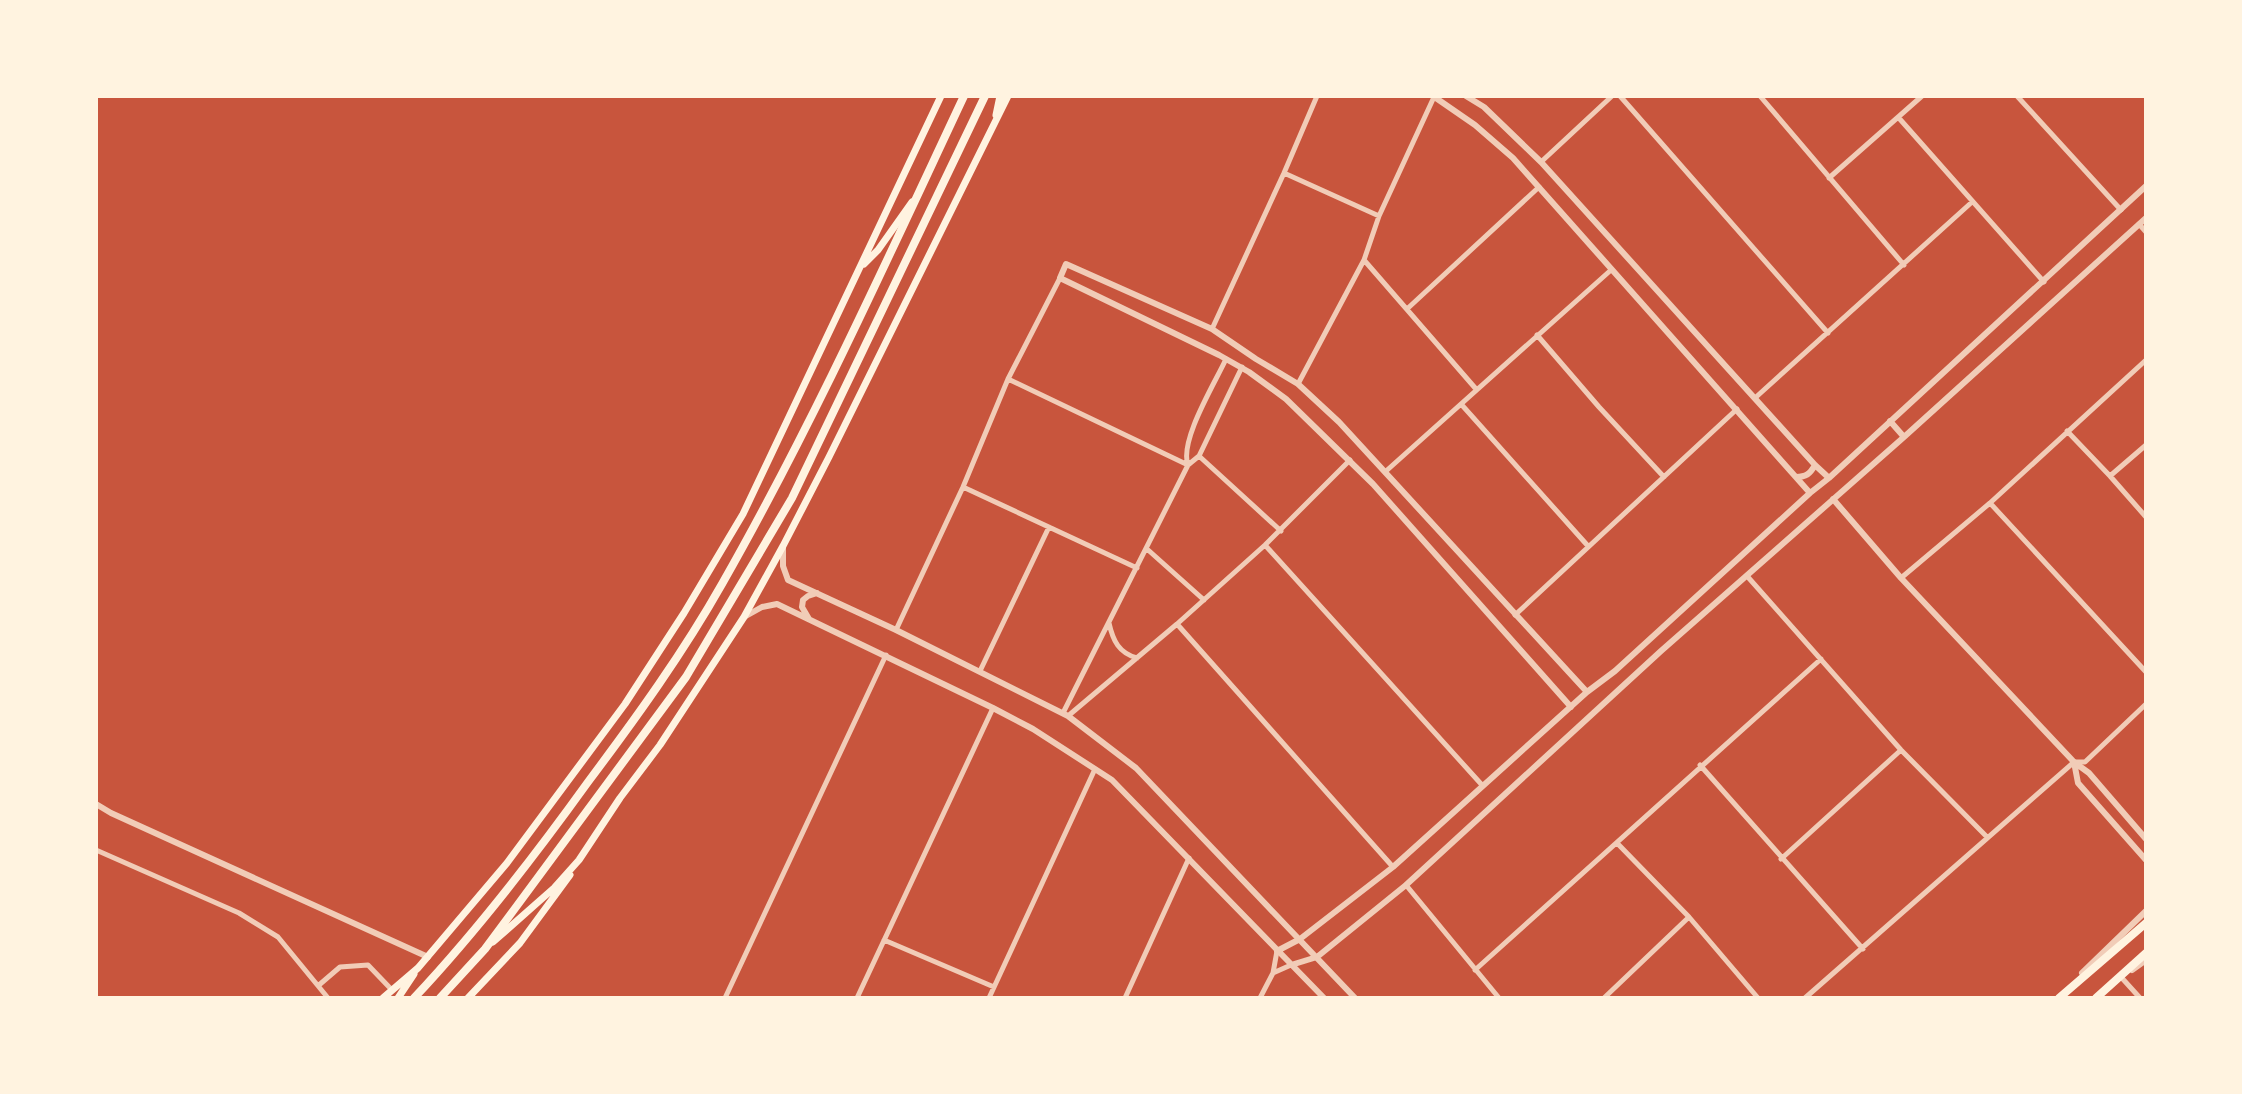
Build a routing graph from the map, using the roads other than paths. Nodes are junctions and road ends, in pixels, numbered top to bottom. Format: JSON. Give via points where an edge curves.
{"nodes":[{"id":1,"x":941,"y":96,"type":"edge"},
{"id":2,"x":964,"y":96,"type":"edge"},
{"id":3,"x":985,"y":96,"type":"edge"},
{"id":4,"x":1000,"y":96,"type":"edge"},
{"id":5,"x":1008,"y":96,"type":"edge"},
{"id":6,"x":1317,"y":96,"type":"edge"},
{"id":7,"x":1466,"y":96,"type":"edge"},
{"id":8,"x":1612,"y":96,"type":"edge"},
{"id":9,"x":1620,"y":96,"type":"edge"},
{"id":10,"x":1769,"y":96,"type":"edge"},
{"id":11,"x":1922,"y":96,"type":"edge"},
{"id":12,"x":2017,"y":96,"type":"edge"},
{"id":13,"x":1434,"y":97,"type":"edge"},
{"id":14,"x":1762,"y":99,"type":"edge"},
{"id":15,"x":1898,"y":117,"type":"junction"},
{"id":16,"x":993,"y":126,"type":"junction"},
{"id":17,"x":1541,"y":162,"type":"junction"},
{"id":18,"x":1284,"y":173,"type":"junction"},
{"id":19,"x":1829,"y":178,"type":"junction"},
{"id":20,"x":2146,"y":186,"type":"edge"},
{"id":21,"x":1539,"y":187,"type":"junction"},
{"id":22,"x":919,"y":192,"type":"junction"},
{"id":23,"x":1972,"y":202,"type":"junction"},
{"id":24,"x":2121,"y":210,"type":"junction"},
{"id":25,"x":1379,"y":216,"type":"junction"},
{"id":26,"x":2146,"y":218,"type":"edge"},
{"id":27,"x":2139,"y":224,"type":"junction"},
{"id":28,"x":2146,"y":232,"type":"edge"},
{"id":29,"x":1364,"y":260,"type":"junction"},
{"id":30,"x":1904,"y":265,"type":"junction"},
{"id":31,"x":860,"y":269,"type":"junction"},
{"id":32,"x":1611,"y":270,"type":"junction"},
{"id":33,"x":1060,"y":278,"type":"junction"},
{"id":34,"x":2044,"y":282,"type":"junction"},
{"id":35,"x":1407,"y":309,"type":"junction"},
{"id":36,"x":1212,"y":329,"type":"junction"},
{"id":37,"x":1828,"y":332,"type":"junction"},
{"id":38,"x":1537,"y":335,"type":"junction"},
{"id":39,"x":1245,"y":351,"type":"junction"},
{"id":40,"x":1226,"y":359,"type":"junction"},
{"id":41,"x":2146,"y":360,"type":"edge"},
{"id":42,"x":1234,"y":363,"type":"junction"},
{"id":43,"x":1242,"y":367,"type":"junction"},
{"id":44,"x":1008,"y":379,"type":"junction"},
{"id":45,"x":1298,"y":384,"type":"junction"},
{"id":46,"x":1476,"y":389,"type":"junction"},
{"id":47,"x":1755,"y":398,"type":"junction"},
{"id":48,"x":1461,"y":404,"type":"junction"},
{"id":49,"x":1737,"y":409,"type":"junction"},
{"id":50,"x":1890,"y":421,"type":"junction"},
{"id":51,"x":2067,"y":431,"type":"junction"},
{"id":52,"x":1904,"y":437,"type":"junction"},
{"id":53,"x":2146,"y":445,"type":"edge"},
{"id":54,"x":1199,"y":456,"type":"junction"},
{"id":55,"x":1350,"y":460,"type":"junction"},
{"id":56,"x":1188,"y":465,"type":"junction"},
{"id":57,"x":1815,"y":465,"type":"junction"},
{"id":58,"x":1385,"y":472,"type":"junction"},
{"id":59,"x":2110,"y":476,"type":"junction"},
{"id":60,"x":1664,"y":477,"type":"junction"},
{"id":61,"x":1796,"y":477,"type":"junction"},
{"id":62,"x":1829,"y":478,"type":"junction"},
{"id":63,"x":963,"y":487,"type":"junction"},
{"id":64,"x":1810,"y":493,"type":"junction"},
{"id":65,"x":1833,"y":499,"type":"junction"},
{"id":66,"x":1990,"y":503,"type":"junction"},
{"id":67,"x":2146,"y":517,"type":"edge"},
{"id":68,"x":1049,"y":527,"type":"junction"},
{"id":69,"x":1280,"y":531,"type":"junction"},
{"id":70,"x":1265,"y":545,"type":"junction"},
{"id":71,"x":1588,"y":546,"type":"junction"},
{"id":72,"x":783,"y":547,"type":"junction"},
{"id":73,"x":1147,"y":549,"type":"junction"},
{"id":74,"x":1137,"y":568,"type":"junction"},
{"id":75,"x":1747,"y":576,"type":"junction"},
{"id":76,"x":1901,"y":578,"type":"junction"},
{"id":77,"x":817,"y":593,"type":"junction"},
{"id":78,"x":1205,"y":600,"type":"junction"},
{"id":79,"x":1516,"y":615,"type":"junction"},
{"id":80,"x":744,"y":617,"type":"junction"},
{"id":81,"x":810,"y":620,"type":"junction"},
{"id":82,"x":1109,"y":623,"type":"junction"},
{"id":83,"x":1177,"y":624,"type":"junction"},
{"id":84,"x":896,"y":629,"type":"junction"},
{"id":85,"x":1650,"y":638,"type":"junction"},
{"id":86,"x":1661,"y":651,"type":"junction"},
{"id":87,"x":886,"y":655,"type":"junction"},
{"id":88,"x":1137,"y":658,"type":"junction"},
{"id":89,"x":1821,"y":659,"type":"junction"},
{"id":90,"x":980,"y":671,"type":"junction"},
{"id":91,"x":2146,"y":672,"type":"edge"},
{"id":92,"x":1587,"y":692,"type":"junction"},
{"id":93,"x":2146,"y":704,"type":"edge"},
{"id":94,"x":1571,"y":707,"type":"junction"},
{"id":95,"x":993,"y":708,"type":"junction"},
{"id":96,"x":1065,"y":715,"type":"junction"},
{"id":97,"x":1901,"y":750,"type":"junction"},
{"id":98,"x":2074,"y":762,"type":"junction"},
{"id":99,"x":1700,"y":765,"type":"junction"},
{"id":100,"x":1095,"y":769,"type":"junction"},
{"id":101,"x":1482,"y":785,"type":"junction"},
{"id":102,"x":96,"y":804,"type":"edge"},
{"id":103,"x":1987,"y":837,"type":"junction"},
{"id":104,"x":2146,"y":839,"type":"edge"},
{"id":105,"x":1617,"y":843,"type":"junction"},
{"id":106,"x":96,"y":850,"type":"edge"},
{"id":107,"x":1189,"y":858,"type":"junction"},
{"id":108,"x":1781,"y":859,"type":"junction"},
{"id":109,"x":579,"y":860,"type":"junction"},
{"id":110,"x":2146,"y":860,"type":"edge"},
{"id":111,"x":1392,"y":867,"type":"junction"},
{"id":112,"x":1406,"y":885,"type":"junction"},
{"id":113,"x":2146,"y":911,"type":"edge"},
{"id":114,"x":1689,"y":917,"type":"junction"},
{"id":115,"x":2146,"y":923,"type":"edge"},
{"id":116,"x":1300,"y":939,"type":"junction"},
{"id":117,"x":884,"y":940,"type":"junction"},
{"id":118,"x":485,"y":949,"type":"junction"},
{"id":119,"x":1863,"y":949,"type":"junction"},
{"id":120,"x":1277,"y":950,"type":"junction"},
{"id":121,"x":2146,"y":953,"type":"edge"},
{"id":122,"x":428,"y":957,"type":"junction"},
{"id":123,"x":1317,"y":957,"type":"junction"},
{"id":124,"x":2146,"y":960,"type":"edge"},
{"id":125,"x":1292,"y":965,"type":"junction"},
{"id":126,"x":418,"y":968,"type":"junction"},
{"id":127,"x":1475,"y":970,"type":"junction"},
{"id":128,"x":1273,"y":973,"type":"junction"},
{"id":129,"x":2121,"y":976,"type":"junction"},
{"id":130,"x":319,"y":985,"type":"junction"},
{"id":131,"x":994,"y":987,"type":"junction"},
{"id":132,"x":391,"y":989,"type":"junction"},
{"id":133,"x":328,"y":998,"type":"edge"},
{"id":134,"x":383,"y":998,"type":"edge"},
{"id":135,"x":398,"y":998,"type":"edge"},
{"id":136,"x":414,"y":998,"type":"edge"},
{"id":137,"x":440,"y":998,"type":"edge"},
{"id":138,"x":468,"y":998,"type":"edge"},
{"id":139,"x":725,"y":998,"type":"edge"},
{"id":140,"x":857,"y":998,"type":"edge"},
{"id":141,"x":989,"y":998,"type":"edge"},
{"id":142,"x":1125,"y":998,"type":"edge"},
{"id":143,"x":1260,"y":998,"type":"edge"},
{"id":144,"x":1324,"y":998,"type":"edge"},
{"id":145,"x":1355,"y":998,"type":"edge"},
{"id":146,"x":1499,"y":998,"type":"edge"},
{"id":147,"x":1604,"y":998,"type":"edge"},
{"id":148,"x":1758,"y":998,"type":"edge"},
{"id":149,"x":1805,"y":998,"type":"edge"},
{"id":150,"x":2059,"y":998,"type":"edge"},
{"id":151,"x":2096,"y":998,"type":"edge"},
{"id":152,"x":2140,"y":998,"type":"edge"}],
"edges":[{"from":1,"to":31,"type":"main road"},
{"from":2,"to":22,"type":"main road"},
{"from":3,"to":118,"type":"main road","via":[[792,498],[754,565],[686,677]]},
{"from":4,"to":16,"type":"main road"},
{"from":5,"to":16,"type":"main road"},
{"from":6,"to":18,"type":"street"},
{"from":7,"to":17,"type":"street","via":[[1484,107]]},
{"from":8,"to":17,"type":"street"},
{"from":9,"to":37,"type":"street"},
{"from":10,"to":14,"type":"street"},
{"from":11,"to":15,"type":"street"},
{"from":12,"to":24,"type":"street"},
{"from":13,"to":21,"type":"street","via":[[1475,125]]},
{"from":13,"to":25,"type":"street"},
{"from":14,"to":19,"type":"street"},
{"from":15,"to":19,"type":"street"},
{"from":15,"to":23,"type":"street"},
{"from":16,"to":72,"type":"main road"},
{"from":17,"to":47,"type":"street"},
{"from":18,"to":25,"type":"street"},
{"from":18,"to":36,"type":"street"},
{"from":19,"to":30,"type":"street"},
{"from":20,"to":24,"type":"street"},
{"from":21,"to":32,"type":"street"},
{"from":21,"to":35,"type":"street"},
{"from":22,"to":31,"type":"main road"},
{"from":22,"to":136,"type":"main road","via":[[807,428],[721,587],[642,710],[553,831]]},
{"from":23,"to":30,"type":"street"},
{"from":23,"to":34,"type":"street"},
{"from":24,"to":34,"type":"street"},
{"from":25,"to":29,"type":"street"},
{"from":26,"to":27,"type":"street"},
{"from":27,"to":28,"type":"street"},
{"from":27,"to":52,"type":"street"},
{"from":29,"to":35,"type":"street"},
{"from":29,"to":45,"type":"street"},
{"from":30,"to":37,"type":"street"},
{"from":31,"to":122,"type":"main road","via":[[743,514],[684,612],[625,704],[507,863]]},
{"from":32,"to":38,"type":"street"},
{"from":32,"to":49,"type":"street"},
{"from":33,"to":36,"type":"street","via":[[1066,264]]},
{"from":33,"to":40,"type":"street"},
{"from":33,"to":44,"type":"street"},
{"from":34,"to":50,"type":"street"},
{"from":35,"to":46,"type":"street"},
{"from":36,"to":39,"type":"street"},
{"from":37,"to":47,"type":"street"},
{"from":38,"to":46,"type":"street"},
{"from":38,"to":60,"type":"street"},
{"from":39,"to":42,"type":"street"},
{"from":39,"to":45,"type":"street"},
{"from":40,"to":42,"type":"street"},
{"from":40,"to":56,"type":"street","via":[[1187,441]]},
{"from":41,"to":51,"type":"street"},
{"from":42,"to":43,"type":"street"},
{"from":43,"to":54,"type":"street"},
{"from":43,"to":55,"type":"street","via":[[1286,399]]},
{"from":44,"to":56,"type":"street"},
{"from":44,"to":63,"type":"street"},
{"from":45,"to":58,"type":"street"},
{"from":46,"to":48,"type":"street"},
{"from":47,"to":57,"type":"street"},
{"from":48,"to":58,"type":"street"},
{"from":48,"to":71,"type":"street"},
{"from":49,"to":60,"type":"street"},
{"from":49,"to":61,"type":"street"},
{"from":50,"to":52,"type":"street"},
{"from":50,"to":62,"type":"street"},
{"from":51,"to":59,"type":"street"},
{"from":51,"to":66,"type":"street"},
{"from":52,"to":65,"type":"street"},
{"from":53,"to":59,"type":"street"},
{"from":54,"to":56,"type":"street"},
{"from":54,"to":69,"type":"street"},
{"from":55,"to":69,"type":"street"},
{"from":55,"to":94,"type":"street"},
{"from":56,"to":73,"type":"street"},
{"from":57,"to":61,"type":"street","via":[[1811,473]]},
{"from":57,"to":62,"type":"street"},
{"from":58,"to":79,"type":"street"},
{"from":59,"to":67,"type":"street"},
{"from":60,"to":71,"type":"street"},
{"from":61,"to":64,"type":"street"},
{"from":62,"to":64,"type":"street"},
{"from":63,"to":68,"type":"street"},
{"from":63,"to":84,"type":"street"},
{"from":64,"to":85,"type":"street"},
{"from":65,"to":75,"type":"street"},
{"from":65,"to":76,"type":"street"},
{"from":66,"to":76,"type":"street"},
{"from":66,"to":91,"type":"street"},
{"from":68,"to":74,"type":"street"},
{"from":68,"to":90,"type":"street"},
{"from":69,"to":70,"type":"street"},
{"from":70,"to":78,"type":"street"},
{"from":70,"to":101,"type":"street"},
{"from":71,"to":79,"type":"street"},
{"from":72,"to":77,"type":"street","via":[[788,580]]},
{"from":72,"to":80,"type":"main road"},
{"from":73,"to":74,"type":"street"},
{"from":73,"to":78,"type":"street"},
{"from":74,"to":82,"type":"street"},
{"from":75,"to":86,"type":"street"},
{"from":75,"to":89,"type":"street"},
{"from":76,"to":98,"type":"street"},
{"from":77,"to":81,"type":"street","via":[[803,600]]},
{"from":77,"to":84,"type":"street"},
{"from":78,"to":83,"type":"street"},
{"from":79,"to":92,"type":"street"},
{"from":80,"to":81,"type":"street","via":[[777,604]]},
{"from":80,"to":109,"type":"main road"},
{"from":81,"to":87,"type":"street"},
{"from":82,"to":88,"type":"street","via":[[1112,639],[1126,655]]},
{"from":82,"to":96,"type":"street"},
{"from":83,"to":88,"type":"street"},
{"from":83,"to":111,"type":"street"},
{"from":84,"to":90,"type":"street"},
{"from":85,"to":86,"type":"street"},
{"from":85,"to":92,"type":"street"},
{"from":86,"to":112,"type":"street"},
{"from":87,"to":95,"type":"street"},
{"from":87,"to":139,"type":"street"},
{"from":88,"to":96,"type":"street"},
{"from":89,"to":97,"type":"street"},
{"from":89,"to":99,"type":"street"},
{"from":90,"to":96,"type":"street"},
{"from":92,"to":94,"type":"street"},
{"from":93,"to":98,"type":"street","via":[[2085,762]]},
{"from":94,"to":101,"type":"street"},
{"from":95,"to":100,"type":"street"},
{"from":95,"to":117,"type":"street"},
{"from":96,"to":116,"type":"street","via":[[1136,768]]},
{"from":97,"to":103,"type":"street"},
{"from":97,"to":108,"type":"street"},
{"from":98,"to":103,"type":"street"},
{"from":98,"to":104,"type":"street"},
{"from":98,"to":110,"type":"street","via":[[2078,783]]},
{"from":99,"to":105,"type":"street"},
{"from":99,"to":108,"type":"street"},
{"from":100,"to":107,"type":"street","via":[[1112,780]]},
{"from":100,"to":131,"type":"street"},
{"from":101,"to":111,"type":"street"},
{"from":102,"to":122,"type":"street"},
{"from":103,"to":119,"type":"street"},
{"from":105,"to":114,"type":"street"},
{"from":105,"to":127,"type":"street"},
{"from":106,"to":130,"type":"street","via":[[239,913],[278,937]]},
{"from":107,"to":120,"type":"street"},
{"from":107,"to":142,"type":"street"},
{"from":108,"to":119,"type":"street"},
{"from":109,"to":118,"type":"main road"},
{"from":109,"to":138,"type":"main road","via":[[520,943]]},
{"from":111,"to":116,"type":"street"},
{"from":112,"to":123,"type":"street"},
{"from":112,"to":127,"type":"street"},
{"from":113,"to":150,"type":"street"},
{"from":114,"to":147,"type":"street"},
{"from":114,"to":148,"type":"street"},
{"from":115,"to":150,"type":"main road"},
{"from":116,"to":120,"type":"street"},
{"from":116,"to":123,"type":"street"},
{"from":117,"to":131,"type":"street"},
{"from":117,"to":140,"type":"street"},
{"from":118,"to":137,"type":"main road"},
{"from":119,"to":149,"type":"street"},
{"from":120,"to":125,"type":"street"},
{"from":120,"to":128,"type":"street"},
{"from":121,"to":129,"type":"main road"},
{"from":122,"to":126,"type":"main road"},
{"from":123,"to":125,"type":"street"},
{"from":123,"to":145,"type":"street"},
{"from":124,"to":129,"type":"street"},
{"from":125,"to":128,"type":"street"},
{"from":125,"to":144,"type":"street"},
{"from":126,"to":132,"type":"main road"},
{"from":126,"to":135,"type":"main road"},
{"from":127,"to":146,"type":"street"},
{"from":128,"to":143,"type":"street"},
{"from":129,"to":151,"type":"main road"},
{"from":129,"to":152,"type":"street"},
{"from":130,"to":132,"type":"street","via":[[340,967],[368,965]]},
{"from":130,"to":133,"type":"street"},
{"from":131,"to":141,"type":"street"},
{"from":132,"to":134,"type":"main road"}]}
